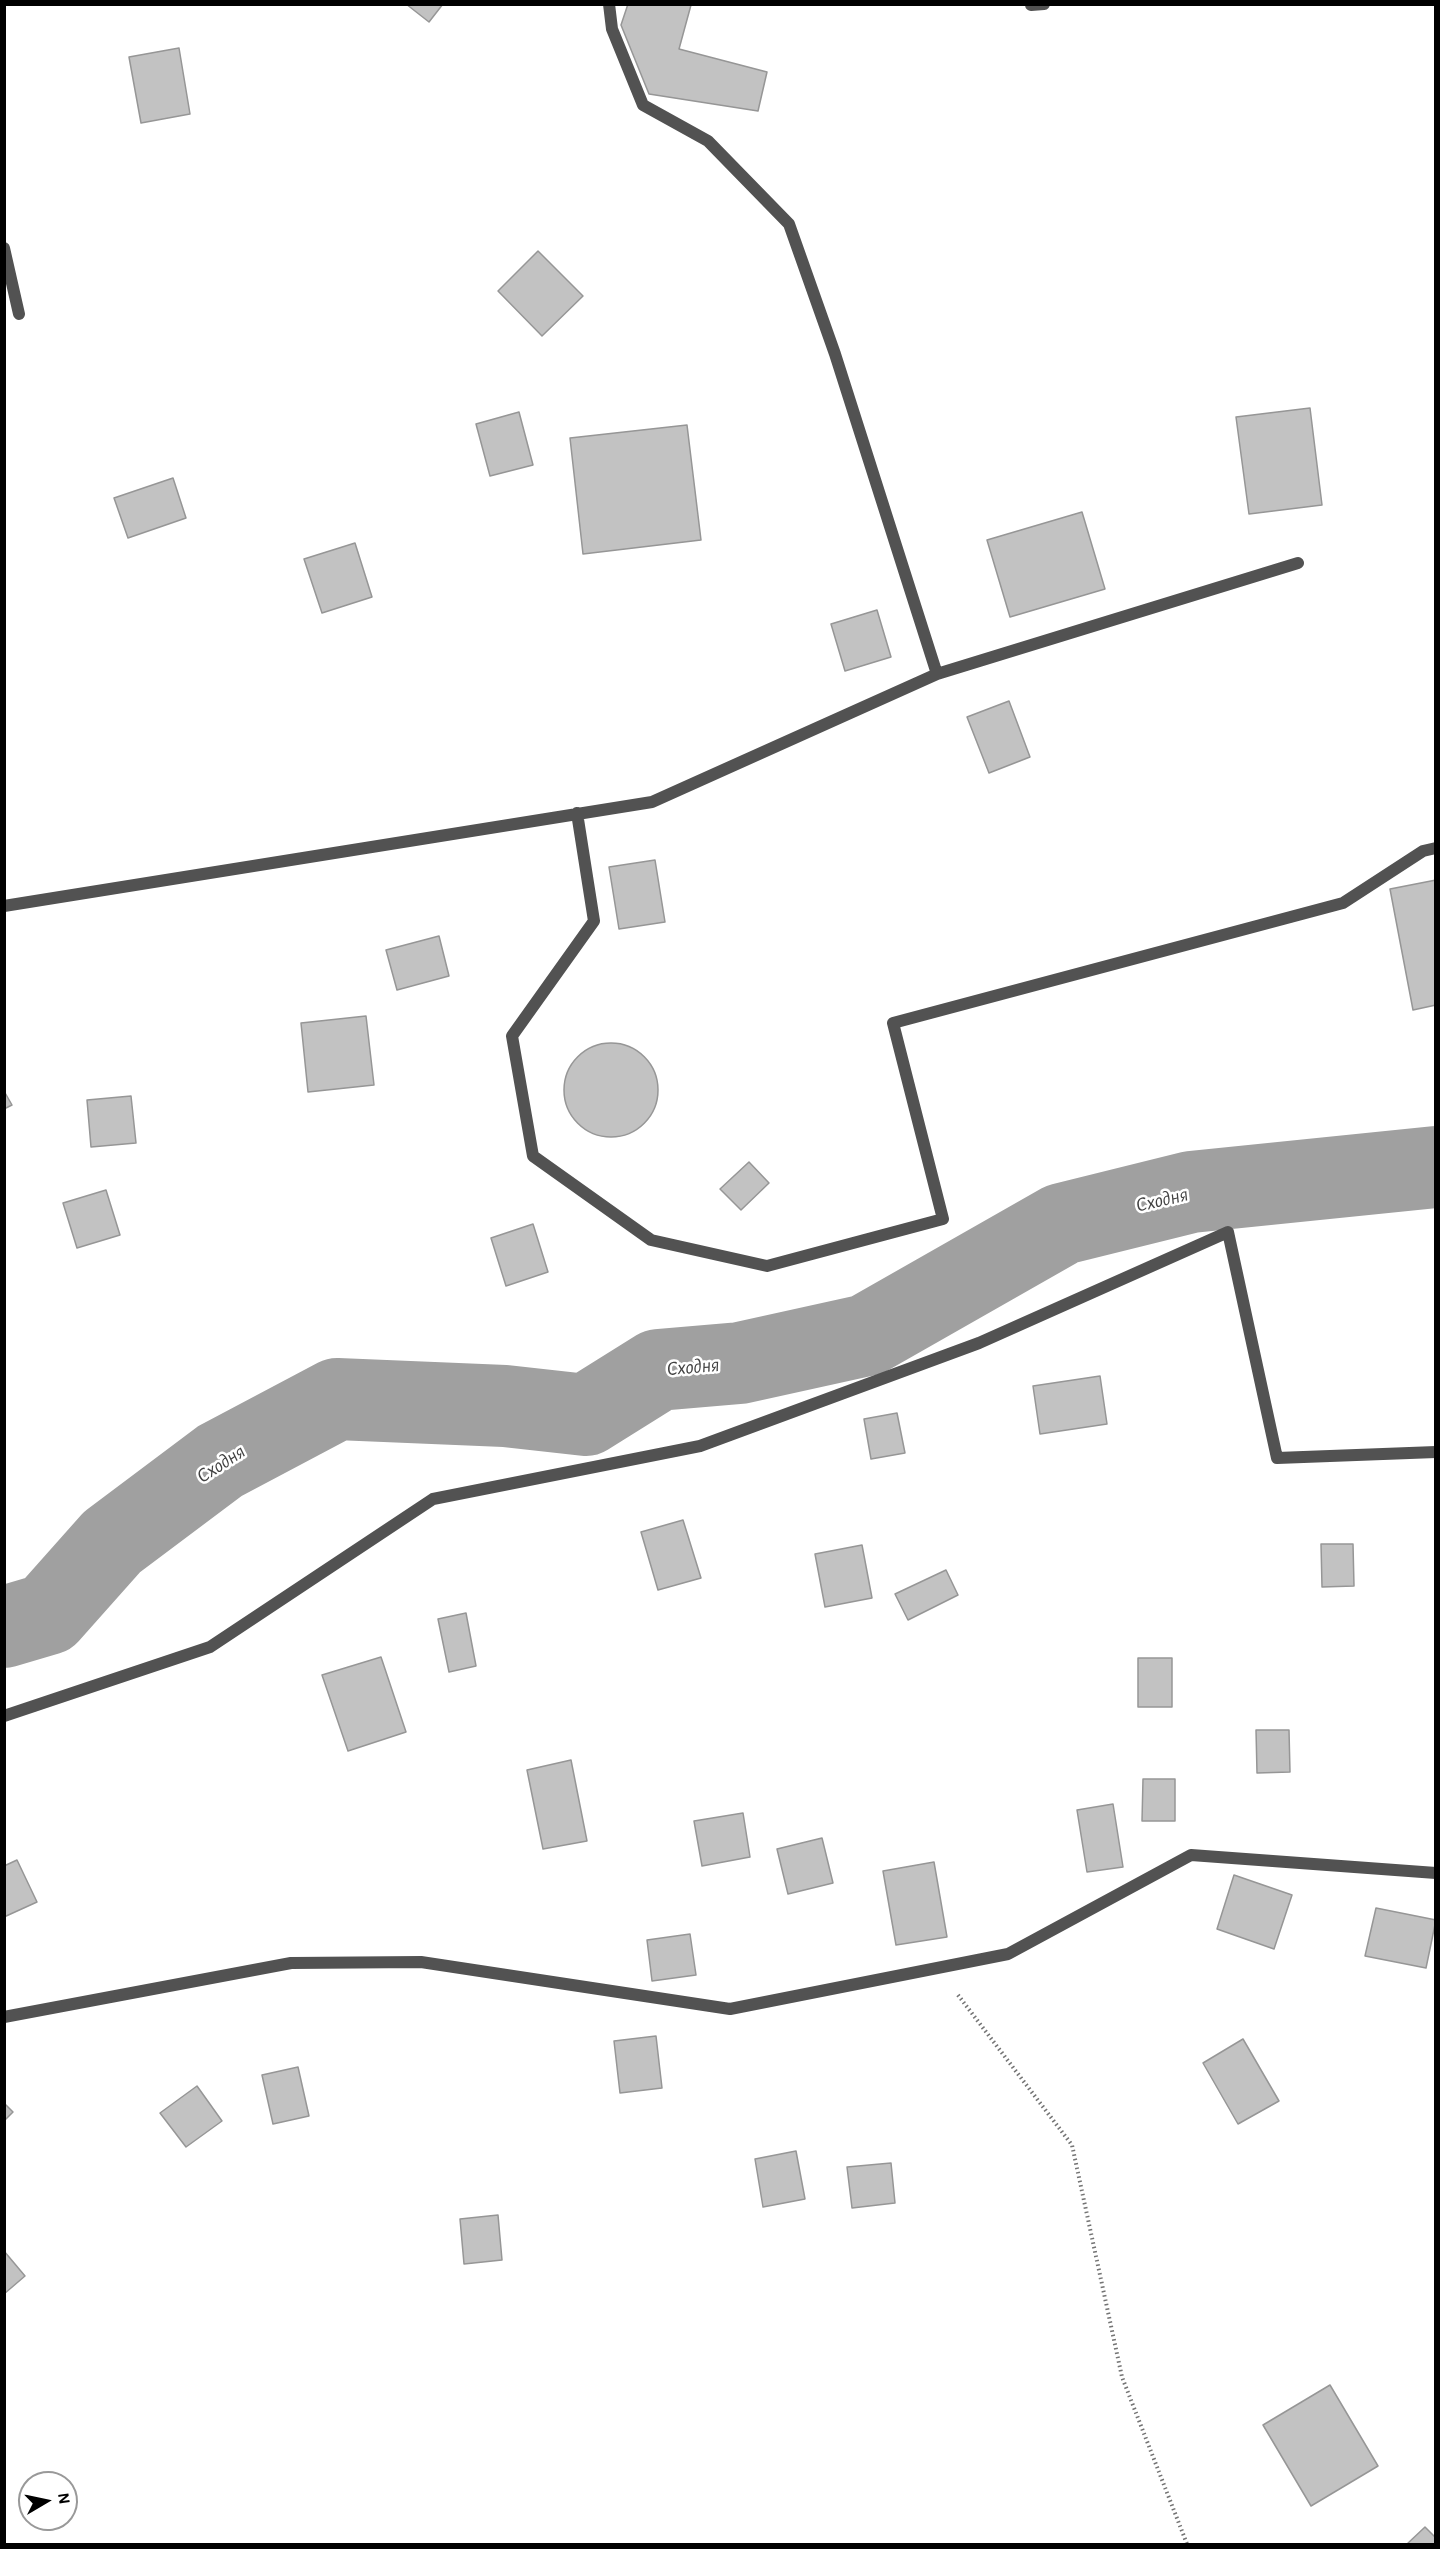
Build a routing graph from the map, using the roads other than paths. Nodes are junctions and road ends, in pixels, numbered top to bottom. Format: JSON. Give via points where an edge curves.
{"nodes":[{"id":1,"x":609,"y":4,"type":"edge"},
{"id":2,"x":1044,"y":4,"type":"edge"},
{"id":3,"x":1031,"y":5,"type":"edge"},
{"id":4,"x":4,"y":248,"type":"edge"},
{"id":5,"x":19,"y":314,"type":"dead end"},
{"id":6,"x":1298,"y":563,"type":"dead end"},
{"id":7,"x":938,"y":674,"type":"junction"},
{"id":8,"x":577,"y":813,"type":"junction"},
{"id":9,"x":1436,"y":848,"type":"edge"},
{"id":10,"x":4,"y":906,"type":"edge"},
{"id":11,"x":1436,"y":1452,"type":"edge"},
{"id":12,"x":4,"y":1716,"type":"edge"},
{"id":13,"x":1436,"y":1873,"type":"edge"},
{"id":14,"x":4,"y":2017,"type":"edge"}],
"edges":[{"from":1,"to":7,"type":"lane","via":[[612,29],[643,105],[708,141],[789,224]]},
{"from":2,"to":3,"type":"lane"},
{"from":4,"to":5,"type":"lane"},
{"from":6,"to":7,"type":"lane"},
{"from":7,"to":8,"type":"lane","via":[[652,802]]},
{"from":8,"to":9,"type":"lane","via":[[594,921],[512,1036],[533,1156],[651,1240],[767,1266],[943,1219],[893,1023],[1343,903],[1423,851]]},
{"from":8,"to":10,"type":"lane"},
{"from":11,"to":12,"type":"lane","via":[[1276,1458],[1228,1232],[979,1343],[700,1446],[433,1499],[210,1647]]},
{"from":13,"to":14,"type":"lane","via":[[1191,1854],[1008,1954],[729,2009],[421,1962],[291,1963]]}]}
